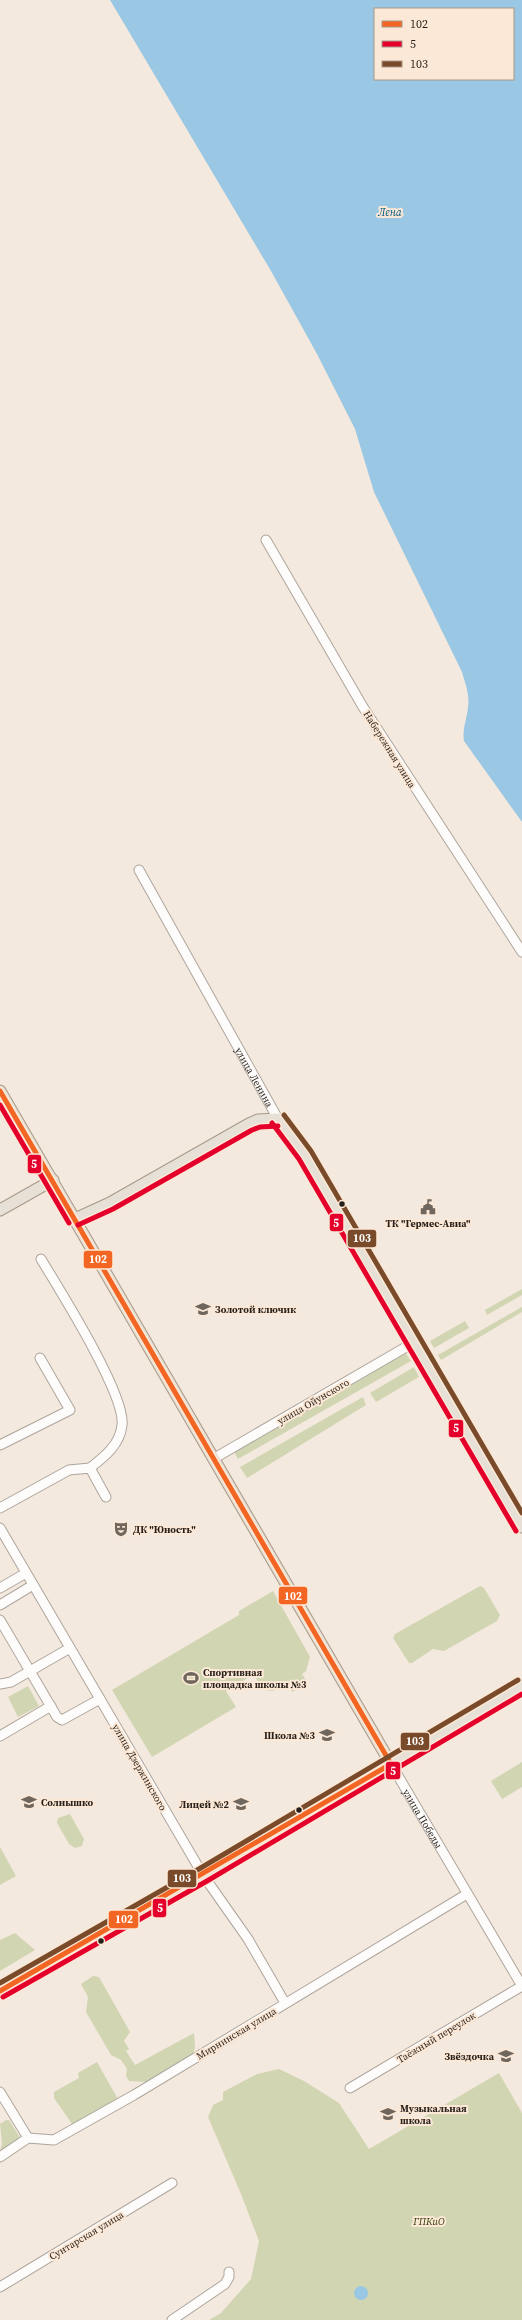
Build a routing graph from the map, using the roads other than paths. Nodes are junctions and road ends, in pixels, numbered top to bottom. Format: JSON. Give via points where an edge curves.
{"nodes":[{"id":1,"x":266,"y":540,"type":"dead end"},
{"id":2,"x":139,"y":870,"type":"dead end"},
{"id":3,"x":522,"y":952,"type":"edge"},
{"id":4,"x":0,"y":1090,"type":"edge"},
{"id":5,"x":278,"y":1119,"type":"junction"},
{"id":6,"x":53,"y":1180,"type":"junction"},
{"id":7,"x":0,"y":1210,"type":"edge"},
{"id":8,"x":75,"y":1219,"type":"junction"},
{"id":9,"x":41,"y":1259,"type":"dead end"},
{"id":10,"x":413,"y":1343,"type":"junction"},
{"id":11,"x":40,"y":1358,"type":"dead end"},
{"id":12,"x":0,"y":1445,"type":"edge"},
{"id":13,"x":213,"y":1459,"type":"junction"},
{"id":14,"x":90,"y":1468,"type":"junction"},
{"id":15,"x":106,"y":1497,"type":"dead end"},
{"id":16,"x":0,"y":1508,"type":"edge"},
{"id":17,"x":522,"y":1527,"type":"edge"},
{"id":18,"x":0,"y":1528,"type":"edge"},
{"id":19,"x":26,"y":1573,"type":"junction"},
{"id":20,"x":34,"y":1585,"type":"junction"},
{"id":21,"x":0,"y":1588,"type":"edge"},
{"id":22,"x":0,"y":1605,"type":"edge"},
{"id":23,"x":0,"y":1620,"type":"edge"},
{"id":24,"x":70,"y":1648,"type":"junction"},
{"id":25,"x":31,"y":1670,"type":"junction"},
{"id":26,"x":0,"y":1684,"type":"edge"},
{"id":27,"x":522,"y":1686,"type":"edge"},
{"id":28,"x":100,"y":1699,"type":"junction"},
{"id":29,"x":51,"y":1706,"type":"junction"},
{"id":30,"x":0,"y":1736,"type":"edge"},
{"id":31,"x":391,"y":1764,"type":"junction"},
{"id":32,"x":203,"y":1875,"type":"junction"},
{"id":33,"x":467,"y":1894,"type":"junction"},
{"id":34,"x":522,"y":1986,"type":"edge"},
{"id":35,"x":0,"y":1992,"type":"edge"},
{"id":36,"x":285,"y":2003,"type":"junction"},
{"id":37,"x":350,"y":2088,"type":"dead end"},
{"id":38,"x":0,"y":2092,"type":"edge"},
{"id":39,"x":28,"y":2138,"type":"junction"},
{"id":40,"x":0,"y":2157,"type":"edge"},
{"id":41,"x":172,"y":2183,"type":"dead end"},
{"id":42,"x":229,"y":2272,"type":"dead end"},
{"id":43,"x":0,"y":2287,"type":"edge"},
{"id":44,"x":172,"y":2320,"type":"edge"}],
"edges":[{"from":1,"to":3,"type":"street","name":"Набережная улица","via":[[363,707]]},
{"from":2,"to":5,"type":"street","name":"улица Ленина"},
{"from":4,"to":6,"type":"main road","name":"улица Победы"},
{"from":5,"to":8,"type":"main road","via":[[258,1120],[249,1124],[110,1203]]},
{"from":5,"to":10,"type":"main road","name":"улица Ленина","via":[[305,1155]]},
{"from":6,"to":7,"type":"main road"},
{"from":6,"to":8,"type":"main road","name":"улица Победы"},
{"from":8,"to":13,"type":"main road","name":"улица Победы"},
{"from":9,"to":14,"type":"street","via":[[90,1344],[121,1408],[122,1426],[118,1440],[107,1455]]},
{"from":10,"to":13,"type":"street","name":"улица Ойунского"},
{"from":10,"to":17,"type":"main road","name":"улица Ленина"},
{"from":11,"to":12,"type":"street","via":[[70,1410]]},
{"from":13,"to":31,"type":"main road","name":"улица Победы"},
{"from":14,"to":15,"type":"street"},
{"from":14,"to":16,"type":"street","via":[[69,1470]]},
{"from":18,"to":19,"type":"street","name":"улица Дзержинского"},
{"from":19,"to":20,"type":"street","name":"улица Дзержинского"},
{"from":19,"to":21,"type":"street"},
{"from":20,"to":22,"type":"street"},
{"from":20,"to":24,"type":"street","name":"улица Дзержинского"},
{"from":23,"to":25,"type":"street"},
{"from":24,"to":25,"type":"street"},
{"from":24,"to":28,"type":"street","name":"улица Дзержинского"},
{"from":25,"to":26,"type":"street","via":[[11,1682]]},
{"from":25,"to":29,"type":"street"},
{"from":27,"to":31,"type":"main road"},
{"from":28,"to":29,"type":"street","via":[[62,1720],[57,1717]]},
{"from":28,"to":32,"type":"street","name":"улица Дзержинского"},
{"from":29,"to":30,"type":"street"},
{"from":31,"to":32,"type":"main road"},
{"from":31,"to":33,"type":"street","name":"улица Победы"},
{"from":32,"to":35,"type":"main road"},
{"from":32,"to":36,"type":"street","name":"улица Дзержинского","via":[[248,1939]]},
{"from":33,"to":34,"type":"street","name":"улица Победы"},
{"from":33,"to":36,"type":"street","name":"Мирнинская улица"},
{"from":34,"to":37,"type":"street","name":"Таёжный переулок"},
{"from":36,"to":39,"type":"street","name":"Мирнинская улица","via":[[134,2095],[54,2140]]},
{"from":38,"to":39,"type":"street"},
{"from":39,"to":40,"type":"street"},
{"from":41,"to":43,"type":"street","name":"Сунтарская улица"},
{"from":42,"to":44,"type":"street","via":[[225,2284]]}]}
